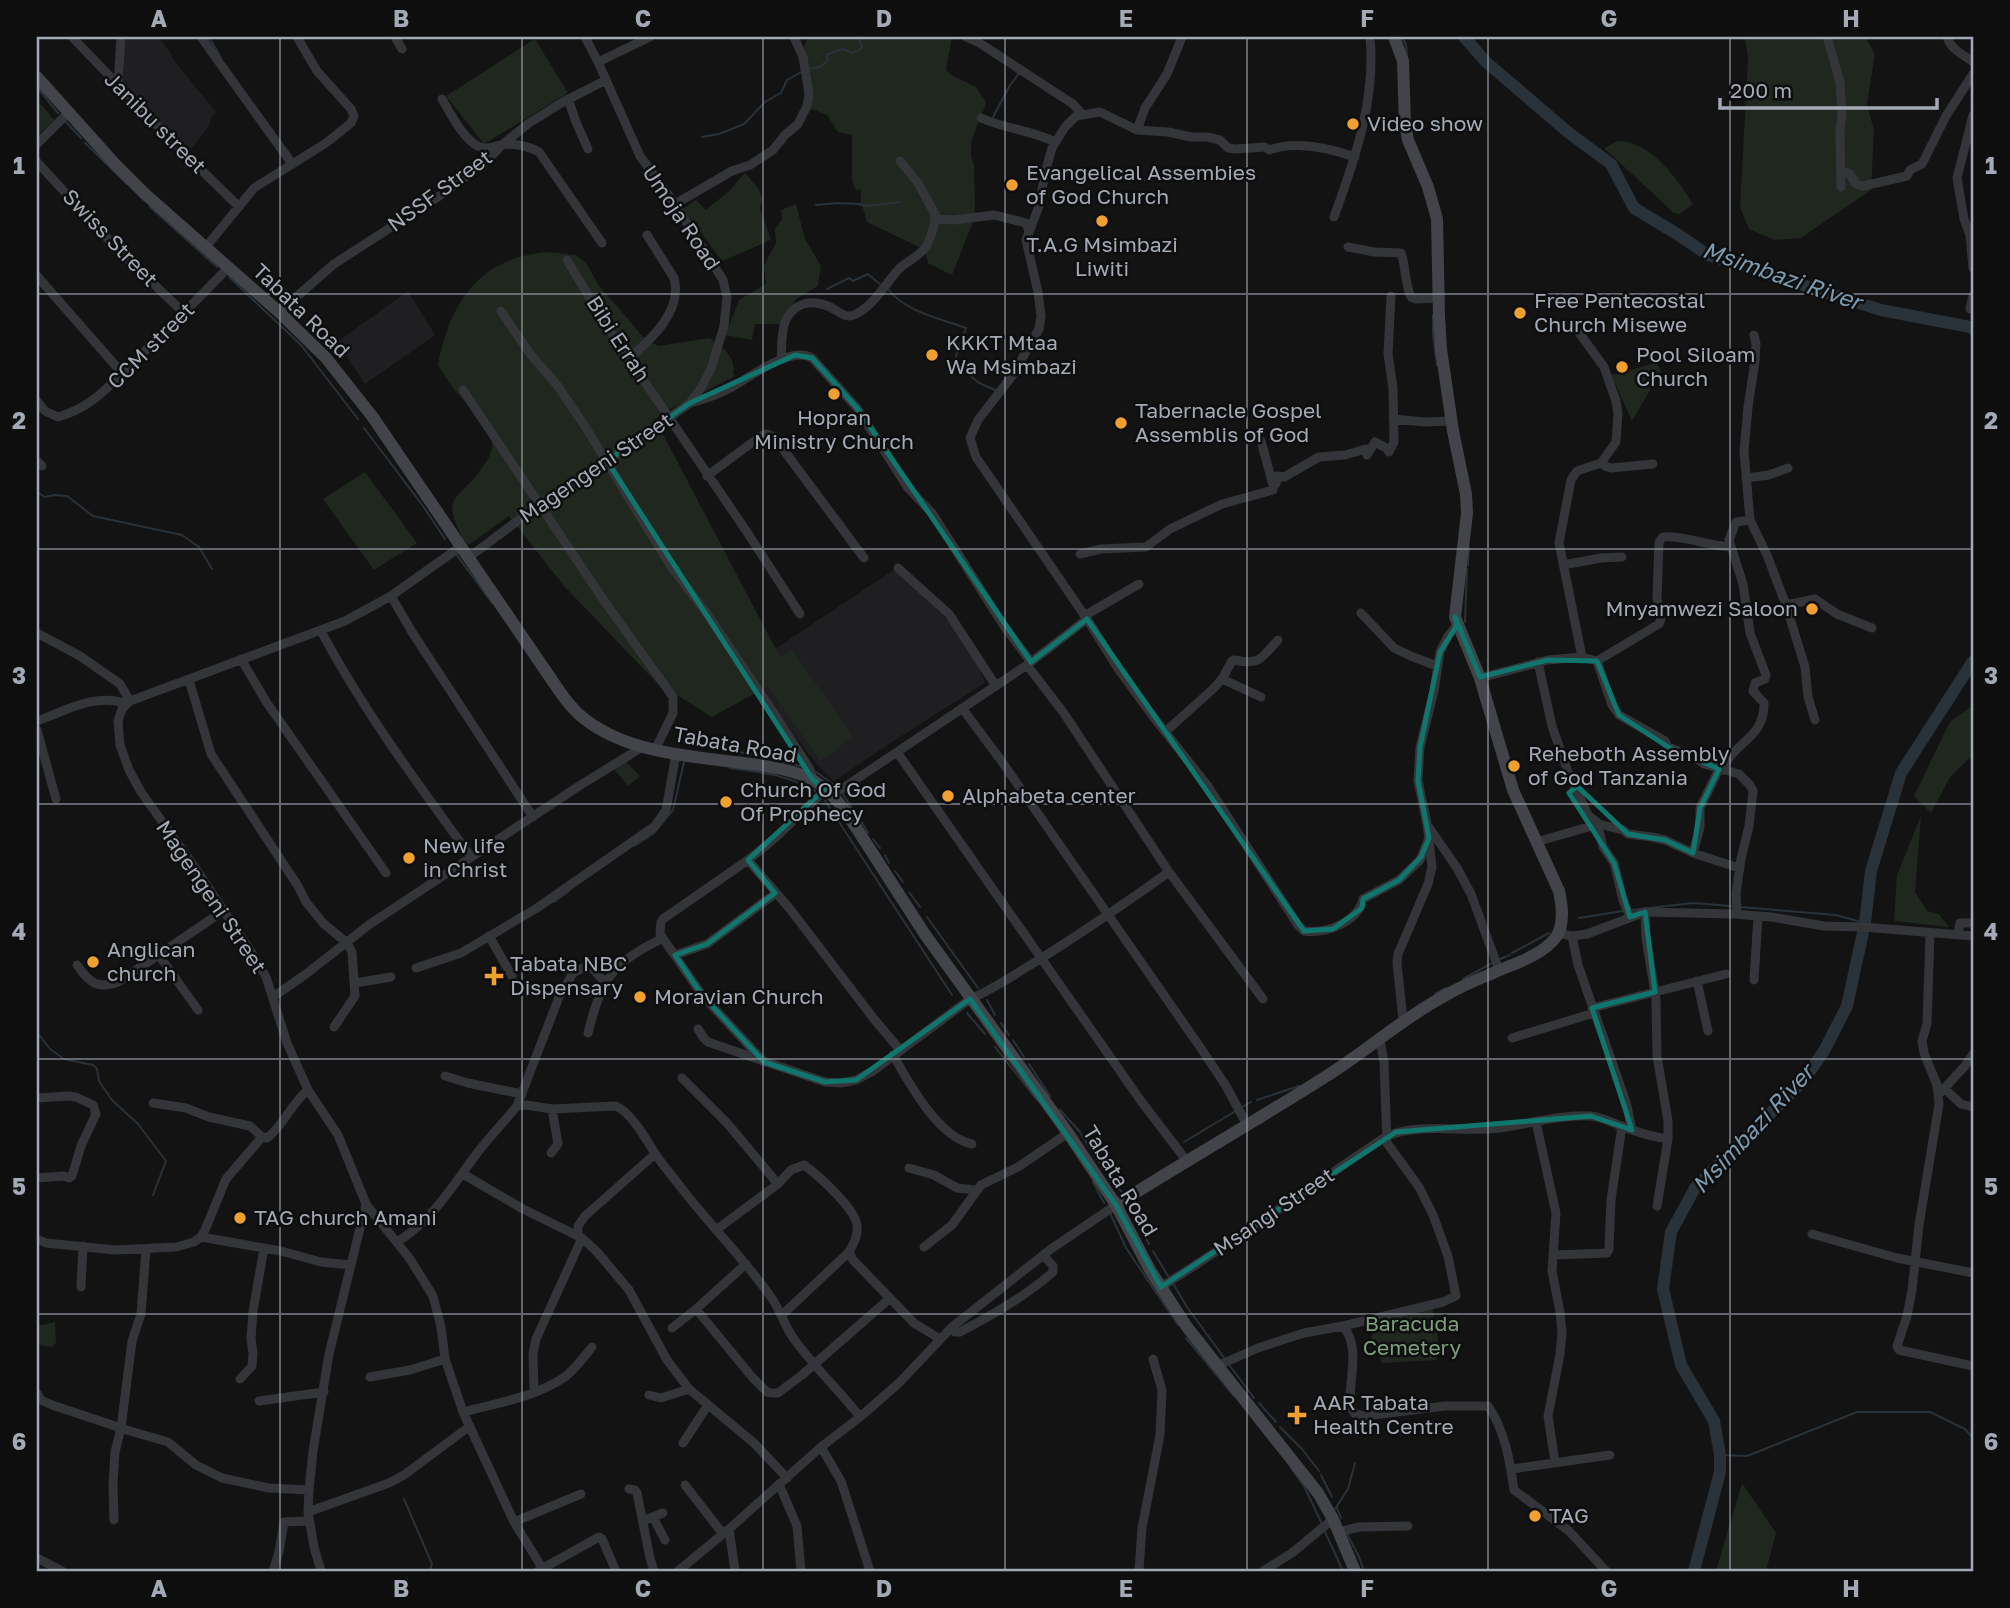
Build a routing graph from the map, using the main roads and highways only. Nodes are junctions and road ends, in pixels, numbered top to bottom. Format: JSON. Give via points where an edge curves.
{"nodes":[{"id":1,"x":1394,"y":37,"type":"edge"},
{"id":2,"x":37,"y":77,"type":"edge"},
{"id":3,"x":1116,"y":1205,"type":"junction"},
{"id":4,"x":1355,"y":1571,"type":"edge"}],
"edges":[{"from":1,"to":3,"type":"main road","via":[[1403,61],[1408,140],[1429,187],[1437,219],[1441,349],[1467,513],[1455,617],[1480,678],[1513,790],[1559,891],[1563,909],[1558,933],[1534,955],[1403,1020],[1327,1076]]},
{"from":2,"to":3,"type":"main road","name":"Tabata Road","via":[[115,164],[326,358],[372,416],[510,621],[585,720],[649,748],[788,770],[830,793]]},
{"from":3,"to":4,"type":"main road","name":"Tabata Road","via":[[1187,1327],[1318,1493]]}]}
